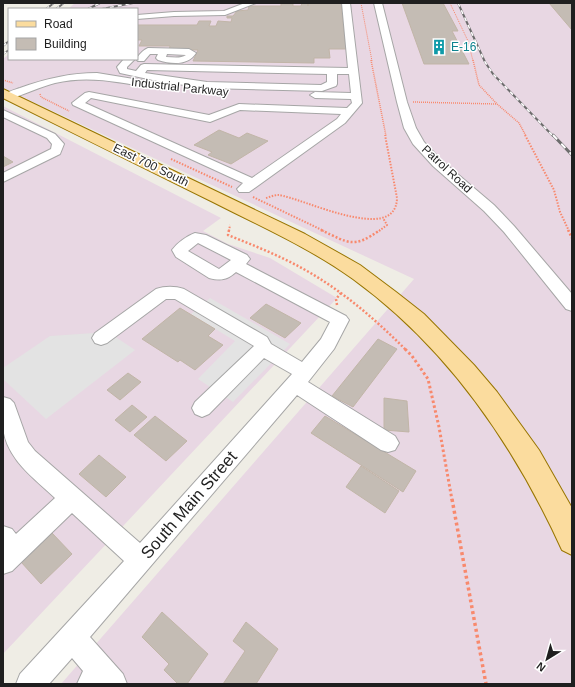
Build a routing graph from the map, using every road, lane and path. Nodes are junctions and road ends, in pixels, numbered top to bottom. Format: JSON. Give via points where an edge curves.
{"nodes":[{"id":1,"x":252,"y":3,"type":"edge"},
{"id":2,"x":346,"y":3,"type":"edge"},
{"id":3,"x":361,"y":3,"type":"edge"},
{"id":4,"x":378,"y":3,"type":"edge"},
{"id":5,"x":450,"y":3,"type":"edge"},
{"id":6,"x":138,"y":17,"type":"edge"},
{"id":7,"x":138,"y":49,"type":"edge"},
{"id":8,"x":148,"y":51,"type":"junction"},
{"id":9,"x":189,"y":52,"type":"dead end"},
{"id":10,"x":128,"y":60,"type":"edge"},
{"id":11,"x":349,"y":63,"type":"junction"},
{"id":12,"x":320,"y":64,"type":"dead end"},
{"id":13,"x":140,"y":65,"type":"edge"},
{"id":14,"x":241,"y":69,"type":"junction"},
{"id":15,"x":332,"y":71,"type":"junction"},
{"id":16,"x":234,"y":86,"type":"junction"},
{"id":17,"x":5,"y":94,"type":"edge"},
{"id":18,"x":356,"y":96,"type":"junction"},
{"id":19,"x":402,"y":102,"type":"junction"},
{"id":20,"x":497,"y":104,"type":"junction"},
{"id":21,"x":350,"y":111,"type":"junction"},
{"id":22,"x":3,"y":113,"type":"edge"},
{"id":23,"x":3,"y":178,"type":"edge"},
{"id":24,"x":253,"y":183,"type":"junction"},
{"id":25,"x":244,"y":190,"type":"dead end"},
{"id":26,"x":266,"y":198,"type":"dead end"},
{"id":27,"x":278,"y":209,"type":"dead end"},
{"id":28,"x":383,"y":218,"type":"junction"},
{"id":29,"x":572,"y":238,"type":"edge"},
{"id":30,"x":235,"y":265,"type":"dead end"},
{"id":31,"x":572,"y":305,"type":"edge"},
{"id":32,"x":101,"y":338,"type":"dead end"},
{"id":33,"x":264,"y":349,"type":"junction"},
{"id":34,"x":300,"y":378,"type":"junction"},
{"id":35,"x":3,"y":405,"type":"edge"},
{"id":36,"x":202,"y":408,"type":"dead end"},
{"id":37,"x":439,"y":427,"type":"dead end"},
{"id":38,"x":388,"y":443,"type":"dead end"},
{"id":39,"x":71,"y":498,"type":"junction"},
{"id":40,"x":572,"y":540,"type":"edge"},
{"id":41,"x":7,"y":550,"type":"edge"},
{"id":42,"x":141,"y":560,"type":"junction"},
{"id":43,"x":72,"y":638,"type":"junction"},
{"id":44,"x":102,"y":680,"type":"edge"},
{"id":45,"x":30,"y":684,"type":"edge"},
{"id":46,"x":486,"y":684,"type":"edge"}],
"edges":[{"from":1,"to":6,"type":"street","via":[[225,13]]},
{"from":2,"to":11,"type":"street"},
{"from":3,"to":28,"type":"path","via":[[397,198],[397,207]]},
{"from":4,"to":19,"type":"street","name":"Patrol Road"},
{"from":5,"to":20,"type":"path","via":[[468,41],[479,85]]},
{"from":7,"to":8,"type":"street"},
{"from":8,"to":9,"type":"street","via":[[164,51],[162,58],[171,60],[188,59],[192,53]]},
{"from":8,"to":13,"type":"street"},
{"from":10,"to":13,"type":"street","via":[[122,67],[123,71]]},
{"from":11,"to":12,"type":"street"},
{"from":11,"to":15,"type":"street"},
{"from":11,"to":18,"type":"street"},
{"from":13,"to":14,"type":"street"},
{"from":13,"to":16,"type":"street","via":[[173,83]]},
{"from":14,"to":15,"type":"street"},
{"from":14,"to":16,"type":"street"},
{"from":15,"to":16,"type":"street","via":[[332,84],[322,88]]},
{"from":17,"to":18,"type":"street","name":"Industrial Parkway","via":[[61,79],[97,76],[211,92]]},
{"from":17,"to":40,"type":"main road","name":"East 700 South","via":[[298,238],[335,258],[382,291],[416,319],[450,353],[483,392],[546,488]]},
{"from":18,"to":21,"type":"street","via":[[357,103]]},
{"from":19,"to":20,"type":"path"},
{"from":19,"to":31,"type":"street","name":"Patrol Road","via":[[410,128],[420,144],[509,229]]},
{"from":20,"to":29,"type":"path","via":[[519,123],[554,190],[560,212]]},
{"from":21,"to":24,"type":"street","via":[[342,122]]},
{"from":21,"to":24,"type":"street","via":[[239,107],[210,119],[89,95],[77,103]]},
{"from":22,"to":23,"type":"street","via":[[51,136],[58,144],[56,151]]},
{"from":24,"to":25,"type":"street"},
{"from":26,"to":28,"type":"path","via":[[276,195],[287,197],[365,220]]},
{"from":27,"to":28,"type":"path","via":[[355,244],[387,225]]},
{"from":30,"to":34,"type":"street","name":"South Main Street","via":[[340,320],[328,344]]},
{"from":32,"to":33,"type":"street","via":[[162,293],[178,294],[261,342]]},
{"from":33,"to":34,"type":"street"},
{"from":33,"to":36,"type":"street"},
{"from":34,"to":38,"type":"street"},
{"from":34,"to":42,"type":"street","name":"South Main Street"},
{"from":35,"to":39,"type":"street","via":[[7,409],[19,446],[27,458]]},
{"from":37,"to":46,"type":"path"},
{"from":39,"to":41,"type":"street"},
{"from":39,"to":42,"type":"street"},
{"from":42,"to":43,"type":"street","name":"South Main Street"},
{"from":43,"to":44,"type":"street"},
{"from":43,"to":45,"type":"street","name":"South Main Street"}]}
